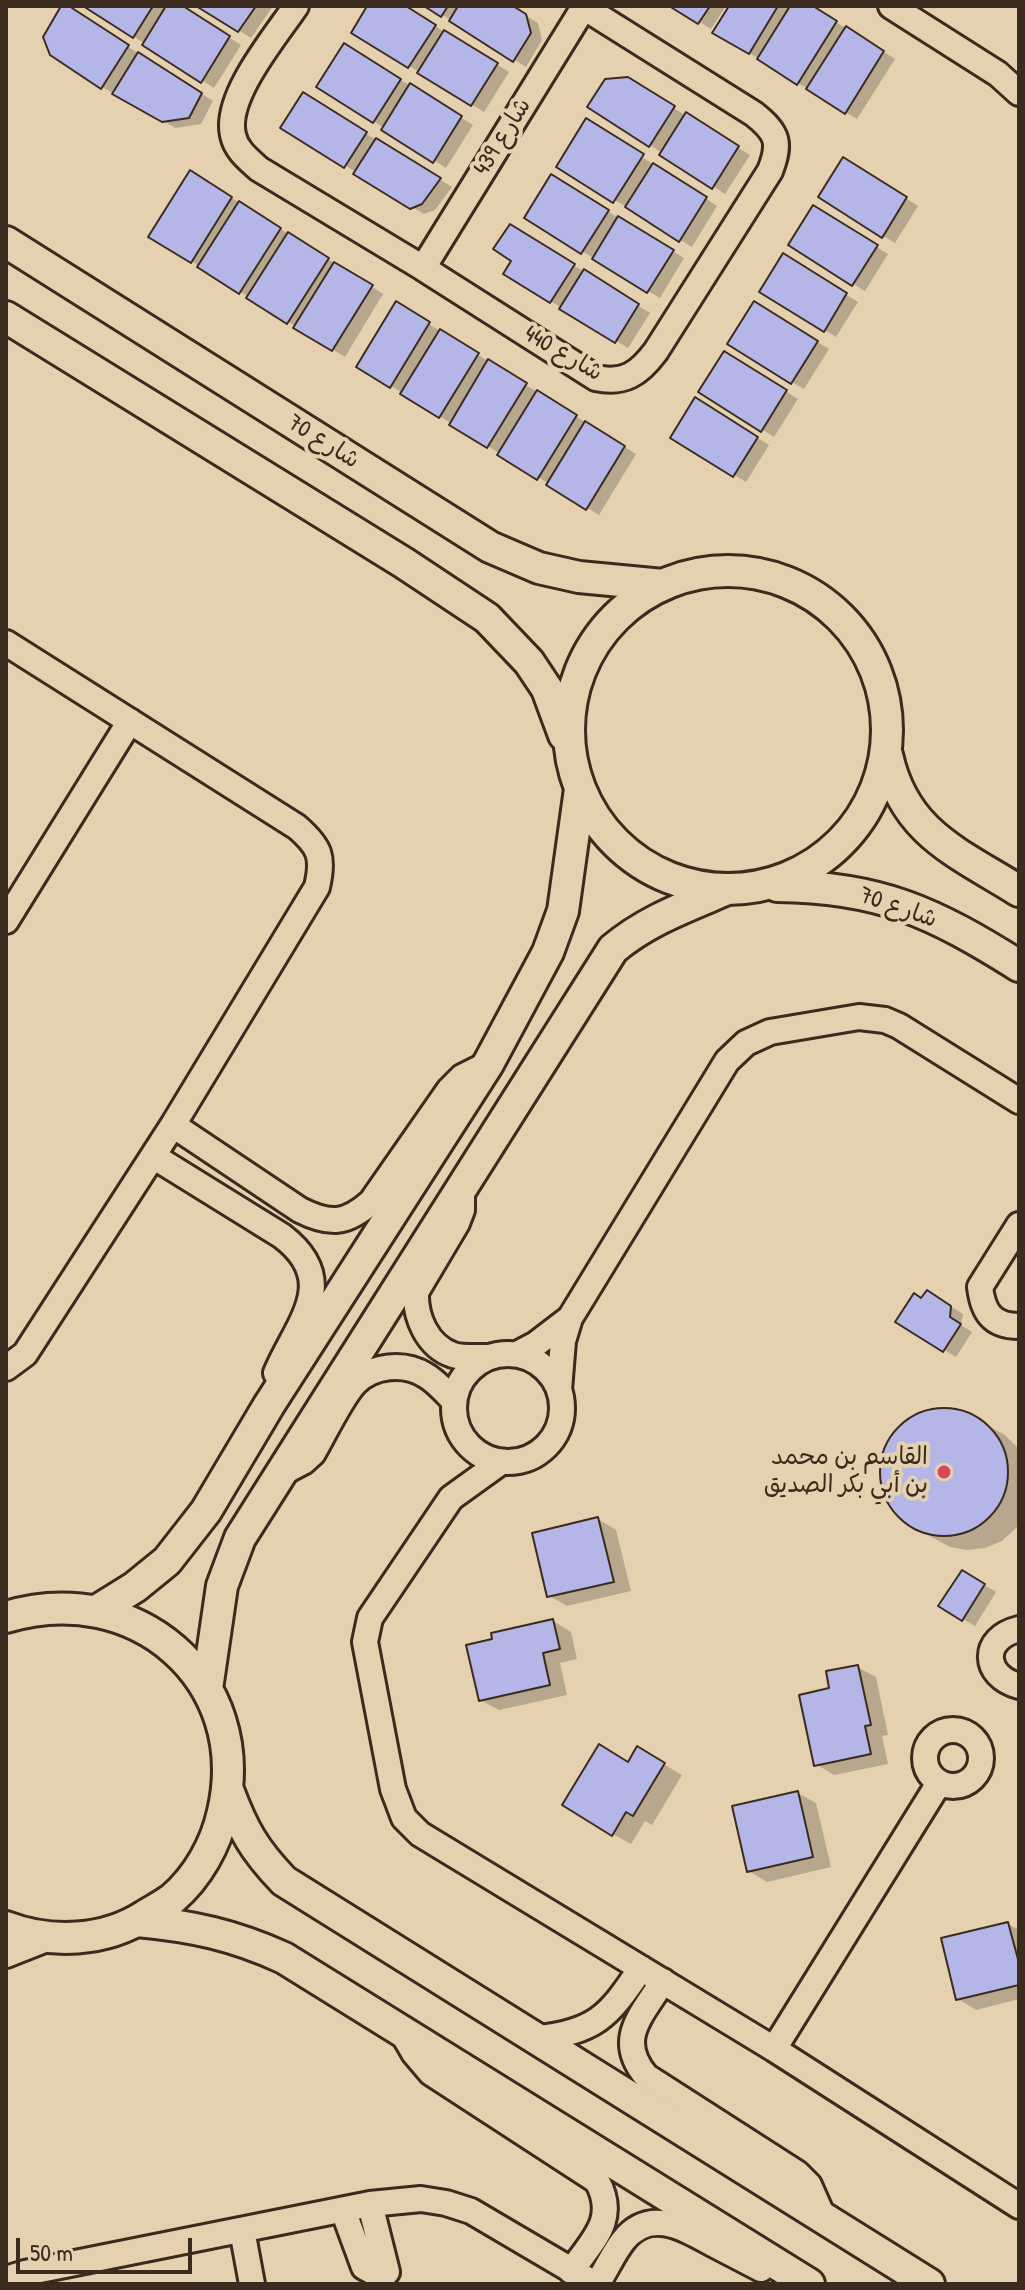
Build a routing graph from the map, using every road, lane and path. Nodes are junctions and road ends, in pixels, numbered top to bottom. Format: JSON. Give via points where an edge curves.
{"nodes":[{"id":1,"x":296,"y":6,"type":"edge"},
{"id":2,"x":583,"y":6,"type":"edge"},
{"id":3,"x":891,"y":6,"type":"edge"},
{"id":4,"x":1008,"y":76,"type":"edge"},
{"id":5,"x":1019,"y":93,"type":"edge"},
{"id":6,"x":6,"y":242,"type":"edge"},
{"id":7,"x":423,"y":268,"type":"junction"},
{"id":8,"x":6,"y":317,"type":"edge"},
{"id":9,"x":6,"y":335,"type":"edge"},
{"id":10,"x":77,"y":361,"type":"junction"},
{"id":11,"x":663,"y":585,"type":"junction"},
{"id":12,"x":6,"y":643,"type":"edge"},
{"id":13,"x":130,"y":721,"type":"junction"},
{"id":14,"x":570,"y":753,"type":"junction"},
{"id":15,"x":886,"y":753,"type":"junction"},
{"id":16,"x":580,"y":789,"type":"junction"},
{"id":17,"x":767,"y":885,"type":"junction"},
{"id":18,"x":725,"y":890,"type":"junction"},
{"id":19,"x":1019,"y":891,"type":"edge"},
{"id":20,"x":6,"y":921,"type":"edge"},
{"id":21,"x":1019,"y":966,"type":"edge"},
{"id":22,"x":488,"y":1064,"type":"junction"},
{"id":23,"x":1019,"y":1101,"type":"edge"},
{"id":24,"x":173,"y":1125,"type":"junction"},
{"id":25,"x":153,"y":1156,"type":"junction"},
{"id":26,"x":462,"y":1190,"type":"junction"},
{"id":27,"x":1019,"y":1225,"type":"edge"},
{"id":28,"x":570,"y":1318,"type":"junction"},
{"id":29,"x":1019,"y":1326,"type":"edge"},
{"id":30,"x":517,"y":1354,"type":"junction"},
{"id":31,"x":486,"y":1357,"type":"junction"},
{"id":32,"x":6,"y":1368,"type":"edge"},
{"id":33,"x":559,"y":1390,"type":"junction"},
{"id":34,"x":453,"y":1400,"type":"junction"},
{"id":35,"x":269,"y":1405,"type":"junction"},
{"id":36,"x":461,"y":1435,"type":"junction"},
{"id":37,"x":501,"y":1462,"type":"junction"},
{"id":38,"x":278,"y":1474,"type":"junction"},
{"id":39,"x":451,"y":1498,"type":"junction"},
{"id":40,"x":98,"y":1610,"type":"junction"},
{"id":41,"x":6,"y":1617,"type":"edge"},
{"id":42,"x":1019,"y":1629,"type":"edge"},
{"id":43,"x":1019,"y":1686,"type":"edge"},
{"id":44,"x":207,"y":1689,"type":"junction"},
{"id":45,"x":939,"y":1783,"type":"dead end"},
{"id":46,"x":228,"y":1790,"type":"junction"},
{"id":47,"x":137,"y":1921,"type":"junction"},
{"id":48,"x":6,"y":1927,"type":"edge"},
{"id":49,"x":49,"y":1938,"type":"junction"},
{"id":50,"x":6,"y":1955,"type":"edge"},
{"id":51,"x":641,"y":1968,"type":"junction"},
{"id":52,"x":663,"y":1981,"type":"junction"},
{"id":53,"x":401,"y":2031,"type":"junction"},
{"id":54,"x":533,"y":2039,"type":"junction"},
{"id":55,"x":774,"y":2049,"type":"junction"},
{"id":56,"x":370,"y":2204,"type":"junction"},
{"id":57,"x":1019,"y":2206,"type":"edge"},
{"id":58,"x":343,"y":2210,"type":"junction"},
{"id":59,"x":824,"y":2219,"type":"junction"},
{"id":60,"x":242,"y":2230,"type":"junction"},
{"id":61,"x":571,"y":2271,"type":"junction"},
{"id":62,"x":6,"y":2279,"type":"edge"},
{"id":63,"x":804,"y":2280,"type":"edge"},
{"id":64,"x":252,"y":2284,"type":"edge"},
{"id":65,"x":596,"y":2284,"type":"edge"},
{"id":66,"x":929,"y":2284,"type":"edge"}],
"edges":[{"from":1,"to":7,"type":"street","name":"شارع 440","via":[[239,93],[231,119],[233,137],[242,155],[259,169]]},
{"from":2,"to":7,"type":"street","name":"شارع 439"},
{"from":2,"to":7,"type":"street","name":"شارع 440","via":[[768,125],[776,137],[770,171],[643,369],[611,381],[596,378]]},
{"from":3,"to":4,"type":"street"},
{"from":4,"to":5,"type":"street"},
{"from":6,"to":11,"type":"main road","name":"شارع 70","via":[[490,547],[539,568],[579,577]]},
{"from":8,"to":10,"type":"main road"},
{"from":9,"to":10,"type":"street","via":[[35,351]]},
{"from":10,"to":14,"type":"main road","via":[[487,618],[547,689]]},
{"from":11,"to":14,"type":"main road","via":[[620,613],[588,654],[571,702]]},
{"from":11,"to":15,"type":"main road","via":[[709,572],[745,573],[781,581],[823,603],[857,638],[875,670],[885,704]]},
{"from":12,"to":13,"type":"street"},
{"from":13,"to":20,"type":"street"},
{"from":13,"to":24,"type":"street","via":[[297,827],[315,843],[322,865],[317,887]]},
{"from":14,"to":16,"type":"main road"},
{"from":15,"to":17,"type":"main road","via":[[877,790],[859,823],[833,851],[802,872]]},
{"from":15,"to":19,"type":"main road","via":[[899,795],[925,830]]},
{"from":16,"to":18,"type":"main road","via":[[604,830],[638,861],[679,882]]},
{"from":16,"to":22,"type":"main road","via":[[563,911],[548,952]]},
{"from":17,"to":18,"type":"main road"},
{"from":17,"to":21,"type":"main road","name":"شارع 70","via":[[820,886],[923,911]]},
{"from":18,"to":26,"type":"main road","via":[[661,916],[613,949]]},
{"from":22,"to":24,"type":"street","via":[[449,1090],[371,1202],[356,1215],[337,1221],[300,1210]]},
{"from":22,"to":35,"type":"main road"},
{"from":23,"to":28,"type":"street","via":[[885,1020],[859,1017],[757,1037],[727,1061]]},
{"from":24,"to":25,"type":"street"},
{"from":25,"to":32,"type":"street","via":[[25,1354]]},
{"from":25,"to":35,"type":"street","via":[[282,1236],[308,1264],[312,1301],[277,1370]]},
{"from":26,"to":31,"type":"street","via":[[457,1223],[416,1292],[415,1305],[424,1331],[443,1350]]},
{"from":26,"to":38,"type":"main road"},
{"from":27,"to":29,"type":"street","via":[[980,1287],[982,1306],[995,1321]]},
{"from":28,"to":30,"type":"street"},
{"from":28,"to":33,"type":"street"},
{"from":30,"to":31,"type":"street"},
{"from":30,"to":33,"type":"street","via":[[543,1366]]},
{"from":31,"to":34,"type":"street","via":[[464,1375]]},
{"from":33,"to":37,"type":"street","via":[[561,1421],[555,1436],[532,1457]]},
{"from":34,"to":36,"type":"street"},
{"from":34,"to":38,"type":"street","via":[[412,1369],[381,1368],[366,1374],[354,1384],[313,1453]]},
{"from":35,"to":40,"type":"main road","via":[[206,1511],[167,1561]]},
{"from":36,"to":37,"type":"street","via":[[485,1458]]},
{"from":36,"to":39,"type":"street"},
{"from":37,"to":39,"type":"street"},
{"from":38,"to":44,"type":"main road","via":[[240,1538],[222,1586]]},
{"from":39,"to":51,"type":"street","via":[[370,1618],[365,1642],[393,1789],[404,1818],[420,1834]]},
{"from":40,"to":41,"type":"main road","via":[[64,1606]]},
{"from":40,"to":44,"type":"main road","via":[[125,1618],[172,1647]]},
{"from":42,"to":43,"type":"street","via":[[1004,1633],[990,1658],[994,1672]]},
{"from":44,"to":46,"type":"main road","via":[[221,1721]]},
{"from":45,"to":55,"type":"street"},
{"from":46,"to":47,"type":"main road","via":[[219,1831],[200,1868],[172,1899]]},
{"from":46,"to":54,"type":"main road","via":[[259,1856],[284,1881]]},
{"from":47,"to":49,"type":"main road","via":[[94,1936]]},
{"from":47,"to":53,"type":"main road","via":[[213,1931],[249,1942]]},
{"from":48,"to":49,"type":"main road"},
{"from":49,"to":50,"type":"street"},
{"from":51,"to":52,"type":"street"},
{"from":51,"to":54,"type":"street","via":[[602,2019],[582,2030]]},
{"from":52,"to":55,"type":"street"},
{"from":52,"to":59,"type":"street","via":[[635,2025],[631,2039],[636,2064],[646,2076],[797,2173],[809,2185]]},
{"from":53,"to":61,"type":"street","via":[[431,2073],[597,2181],[607,2214]]},
{"from":53,"to":63,"type":"main road"},
{"from":54,"to":59,"type":"main road"},
{"from":55,"to":57,"type":"street"},
{"from":56,"to":58,"type":"street"},
{"from":56,"to":58,"type":"street","via":[[387,2272],[364,2267]]},
{"from":56,"to":61,"type":"street","via":[[421,2199],[471,2211]]},
{"from":58,"to":60,"type":"street"},
{"from":59,"to":66,"type":"main road"},
{"from":60,"to":62,"type":"street"},
{"from":60,"to":64,"type":"street"},
{"from":61,"to":65,"type":"street"},
{"from":63,"to":65,"type":"street","via":[[761,2270],[663,2221],[634,2230]]}]}
